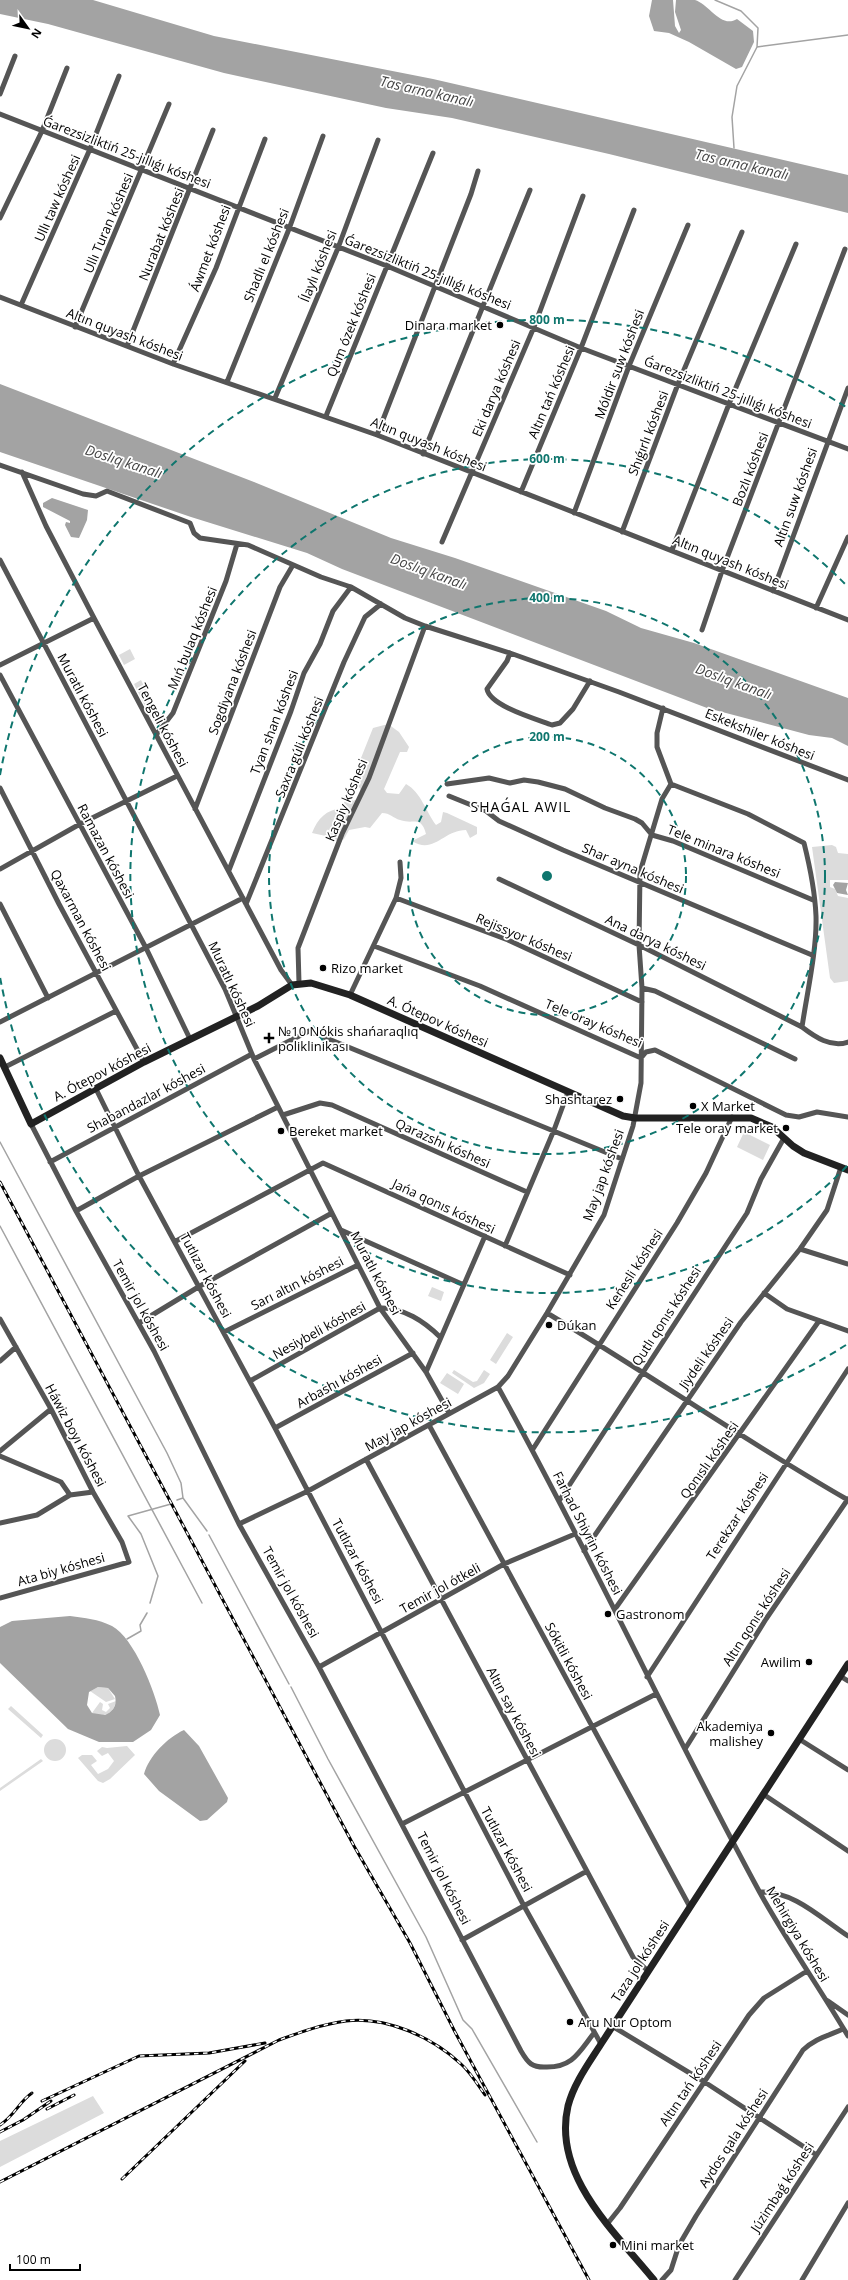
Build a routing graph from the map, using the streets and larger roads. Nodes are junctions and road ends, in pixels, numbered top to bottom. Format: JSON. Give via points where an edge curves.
{"nodes":[{"id":1,"x":15,"y":56,"type":"dead end"},
{"id":2,"x":68,"y":68,"type":"dead end"},
{"id":3,"x":119,"y":76,"type":"dead end"},
{"id":4,"x":0,"y":94,"type":"edge"},
{"id":5,"x":169,"y":104,"type":"dead end"},
{"id":6,"x":0,"y":114,"type":"edge"},
{"id":7,"x":213,"y":130,"type":"dead end"},
{"id":8,"x":42,"y":131,"type":"junction"},
{"id":9,"x":323,"y":136,"type":"dead end"},
{"id":10,"x":265,"y":139,"type":"dead end"},
{"id":11,"x":378,"y":140,"type":"dead end"},
{"id":12,"x":90,"y":149,"type":"junction"},
{"id":13,"x":433,"y":153,"type":"dead end"},
{"id":14,"x":143,"y":169,"type":"junction"},
{"id":15,"x":478,"y":171,"type":"dead end"},
{"id":16,"x":192,"y":188,"type":"junction"},
{"id":17,"x":530,"y":190,"type":"dead end"},
{"id":18,"x":583,"y":196,"type":"dead end"},
{"id":19,"x":238,"y":207,"type":"junction"},
{"id":20,"x":634,"y":210,"type":"dead end"},
{"id":21,"x":0,"y":218,"type":"edge"},
{"id":22,"x":688,"y":225,"type":"dead end"},
{"id":23,"x":289,"y":229,"type":"junction"},
{"id":24,"x":742,"y":232,"type":"dead end"},
{"id":25,"x":796,"y":244,"type":"dead end"},
{"id":26,"x":338,"y":248,"type":"junction"},
{"id":27,"x":846,"y":249,"type":"dead end"},
{"id":28,"x":387,"y":266,"type":"junction"},
{"id":29,"x":435,"y":286,"type":"junction"},
{"id":30,"x":0,"y":297,"type":"edge"},
{"id":31,"x":22,"y":306,"type":"junction"},
{"id":32,"x":484,"y":306,"type":"junction"},
{"id":33,"x":76,"y":327,"type":"junction"},
{"id":34,"x":534,"y":327,"type":"junction"},
{"id":35,"x":127,"y":346,"type":"junction"},
{"id":36,"x":582,"y":348,"type":"junction"},
{"id":37,"x":173,"y":364,"type":"junction"},
{"id":38,"x":629,"y":366,"type":"junction"},
{"id":39,"x":227,"y":382,"type":"junction"},
{"id":40,"x":678,"y":384,"type":"junction"},
{"id":41,"x":848,"y":388,"type":"edge"},
{"id":42,"x":275,"y":398,"type":"junction"},
{"id":43,"x":729,"y":404,"type":"junction"},
{"id":44,"x":326,"y":416,"type":"junction"},
{"id":45,"x":779,"y":424,"type":"junction"},
{"id":46,"x":377,"y":435,"type":"junction"},
{"id":47,"x":827,"y":441,"type":"junction"},
{"id":48,"x":848,"y":449,"type":"edge"},
{"id":49,"x":424,"y":454,"type":"junction"},
{"id":50,"x":0,"y":465,"type":"edge"},
{"id":51,"x":22,"y":472,"type":"junction"},
{"id":52,"x":471,"y":473,"type":"junction"},
{"id":53,"x":521,"y":492,"type":"junction"},
{"id":54,"x":574,"y":513,"type":"junction"},
{"id":55,"x":622,"y":532,"type":"junction"},
{"id":56,"x":848,"y":537,"type":"edge"},
{"id":57,"x":442,"y":542,"type":"dead end"},
{"id":58,"x":237,"y":544,"type":"junction"},
{"id":59,"x":672,"y":550,"type":"junction"},
{"id":60,"x":0,"y":560,"type":"edge"},
{"id":61,"x":294,"y":565,"type":"junction"},
{"id":62,"x":722,"y":571,"type":"junction"},
{"id":63,"x":351,"y":587,"type":"junction"},
{"id":64,"x":773,"y":591,"type":"junction"},
{"id":65,"x":381,"y":604,"type":"junction"},
{"id":66,"x":816,"y":608,"type":"junction"},
{"id":67,"x":94,"y":618,"type":"junction"},
{"id":68,"x":848,"y":620,"type":"edge"},
{"id":69,"x":425,"y":626,"type":"junction"},
{"id":70,"x":702,"y":630,"type":"dead end"},
{"id":71,"x":44,"y":644,"type":"junction"},
{"id":72,"x":510,"y":652,"type":"junction"},
{"id":73,"x":0,"y":665,"type":"edge"},
{"id":74,"x":0,"y":674,"type":"edge"},
{"id":75,"x":590,"y":681,"type":"junction"},
{"id":76,"x":663,"y":708,"type":"junction"},
{"id":77,"x":156,"y":734,"type":"junction"},
{"id":78,"x":177,"y":776,"type":"junction"},
{"id":79,"x":848,"y":780,"type":"edge"},
{"id":80,"x":447,"y":784,"type":"dead end"},
{"id":81,"x":671,"y":784,"type":"junction"},
{"id":82,"x":0,"y":788,"type":"edge"},
{"id":83,"x":449,"y":796,"type":"dead end"},
{"id":84,"x":127,"y":801,"type":"junction"},
{"id":85,"x":195,"y":809,"type":"junction"},
{"id":86,"x":80,"y":824,"type":"junction"},
{"id":87,"x":652,"y":835,"type":"junction"},
{"id":88,"x":32,"y":851,"type":"junction"},
{"id":89,"x":400,"y":862,"type":"dead end"},
{"id":90,"x":0,"y":869,"type":"edge"},
{"id":91,"x":229,"y":870,"type":"junction"},
{"id":92,"x":499,"y":879,"type":"dead end"},
{"id":93,"x":640,"y":883,"type":"junction"},
{"id":94,"x":243,"y":898,"type":"junction"},
{"id":95,"x":396,"y":898,"type":"junction"},
{"id":96,"x":813,"y":900,"type":"junction"},
{"id":97,"x":0,"y":904,"type":"edge"},
{"id":98,"x":246,"y":904,"type":"junction"},
{"id":99,"x":192,"y":925,"type":"junction"},
{"id":100,"x":639,"y":945,"type":"junction"},
{"id":101,"x":374,"y":946,"type":"junction"},
{"id":102,"x":146,"y":948,"type":"junction"},
{"id":103,"x":812,"y":955,"type":"junction"},
{"id":104,"x":97,"y":973,"type":"junction"},
{"id":105,"x":299,"y":983,"type":"junction"},
{"id":106,"x":292,"y":985,"type":"junction"},
{"id":107,"x":642,"y":988,"type":"junction"},
{"id":108,"x":350,"y":995,"type":"junction"},
{"id":109,"x":48,"y":998,"type":"junction"},
{"id":110,"x":642,"y":1002,"type":"junction"},
{"id":111,"x":116,"y":1011,"type":"junction"},
{"id":112,"x":237,"y":1017,"type":"junction"},
{"id":113,"x":0,"y":1022,"type":"edge"},
{"id":114,"x":802,"y":1026,"type":"junction"},
{"id":115,"x":190,"y":1039,"type":"junction"},
{"id":116,"x":848,"y":1042,"type":"edge"},
{"id":117,"x":253,"y":1057,"type":"junction"},
{"id":118,"x":0,"y":1058,"type":"edge"},
{"id":119,"x":641,"y":1058,"type":"junction"},
{"id":120,"x":795,"y":1059,"type":"dead end"},
{"id":121,"x":144,"y":1062,"type":"junction"},
{"id":122,"x":5,"y":1067,"type":"junction"},
{"id":123,"x":96,"y":1089,"type":"junction"},
{"id":124,"x":568,"y":1092,"type":"junction"},
{"id":125,"x":278,"y":1107,"type":"junction"},
{"id":126,"x":283,"y":1115,"type":"junction"},
{"id":127,"x":732,"y":1117,"type":"junction"},
{"id":128,"x":848,"y":1117,"type":"edge"},
{"id":129,"x":634,"y":1118,"type":"junction"},
{"id":130,"x":31,"y":1124,"type":"junction"},
{"id":131,"x":114,"y":1127,"type":"junction"},
{"id":132,"x":554,"y":1130,"type":"junction"},
{"id":133,"x":784,"y":1138,"type":"junction"},
{"id":134,"x":622,"y":1159,"type":"junction"},
{"id":135,"x":50,"y":1162,"type":"junction"},
{"id":136,"x":310,"y":1169,"type":"junction"},
{"id":137,"x":845,"y":1169,"type":"edge"},
{"id":138,"x":139,"y":1176,"type":"junction"},
{"id":139,"x":527,"y":1192,"type":"junction"},
{"id":140,"x":76,"y":1211,"type":"junction"},
{"id":141,"x":332,"y":1213,"type":"junction"},
{"id":142,"x":341,"y":1230,"type":"junction"},
{"id":143,"x":485,"y":1236,"type":"junction"},
{"id":144,"x":176,"y":1241,"type":"junction"},
{"id":145,"x":505,"y":1246,"type":"junction"},
{"id":146,"x":800,"y":1249,"type":"junction"},
{"id":147,"x":848,"y":1264,"type":"edge"},
{"id":148,"x":358,"y":1265,"type":"junction"},
{"id":149,"x":570,"y":1275,"type":"junction"},
{"id":150,"x":464,"y":1285,"type":"junction"},
{"id":151,"x":200,"y":1286,"type":"junction"},
{"id":152,"x":764,"y":1293,"type":"junction"},
{"id":153,"x":380,"y":1308,"type":"junction"},
{"id":154,"x":547,"y":1313,"type":"junction"},
{"id":155,"x":0,"y":1320,"type":"edge"},
{"id":156,"x":819,"y":1321,"type":"junction"},
{"id":157,"x":139,"y":1323,"type":"junction"},
{"id":158,"x":848,"y":1331,"type":"edge"},
{"id":159,"x":224,"y":1332,"type":"junction"},
{"id":160,"x":440,"y":1337,"type":"junction"},
{"id":161,"x":598,"y":1344,"type":"junction"},
{"id":162,"x":16,"y":1347,"type":"junction"},
{"id":163,"x":413,"y":1353,"type":"junction"},
{"id":164,"x":0,"y":1361,"type":"edge"},
{"id":165,"x":848,"y":1369,"type":"edge"},
{"id":166,"x":426,"y":1372,"type":"junction"},
{"id":167,"x":643,"y":1372,"type":"junction"},
{"id":168,"x":250,"y":1381,"type":"junction"},
{"id":169,"x":498,"y":1387,"type":"junction"},
{"id":170,"x":687,"y":1401,"type":"junction"},
{"id":171,"x":50,"y":1409,"type":"junction"},
{"id":172,"x":449,"y":1413,"type":"junction"},
{"id":173,"x":428,"y":1425,"type":"junction"},
{"id":174,"x":275,"y":1428,"type":"junction"},
{"id":175,"x":740,"y":1435,"type":"junction"},
{"id":176,"x":532,"y":1449,"type":"junction"},
{"id":177,"x":0,"y":1451,"type":"edge"},
{"id":178,"x":0,"y":1456,"type":"edge"},
{"id":179,"x":366,"y":1459,"type":"junction"},
{"id":180,"x":785,"y":1464,"type":"junction"},
{"id":181,"x":308,"y":1491,"type":"junction"},
{"id":182,"x":93,"y":1492,"type":"junction"},
{"id":183,"x":70,"y":1495,"type":"junction"},
{"id":184,"x":848,"y":1499,"type":"edge"},
{"id":185,"x":559,"y":1501,"type":"junction"},
{"id":186,"x":0,"y":1524,"type":"edge"},
{"id":187,"x":239,"y":1524,"type":"junction"},
{"id":188,"x":575,"y":1534,"type":"junction"},
{"id":189,"x":584,"y":1551,"type":"junction"},
{"id":190,"x":129,"y":1562,"type":"joint"},
{"id":191,"x":504,"y":1564,"type":"junction"},
{"id":192,"x":0,"y":1598,"type":"edge"},
{"id":193,"x":442,"y":1599,"type":"junction"},
{"id":194,"x":615,"y":1609,"type":"junction"},
{"id":195,"x":382,"y":1632,"type":"junction"},
{"id":196,"x":848,"y":1664,"type":"edge"},
{"id":197,"x":318,"y":1667,"type":"junction"},
{"id":198,"x":840,"y":1676,"type":"junction"},
{"id":199,"x":647,"y":1677,"type":"junction"},
{"id":200,"x":848,"y":1681,"type":"edge"},
{"id":201,"x":656,"y":1694,"type":"junction"},
{"id":202,"x":592,"y":1727,"type":"junction"},
{"id":203,"x":799,"y":1739,"type":"junction"},
{"id":204,"x":685,"y":1749,"type":"junction"},
{"id":205,"x":527,"y":1760,"type":"junction"},
{"id":206,"x":848,"y":1770,"type":"edge"},
{"id":207,"x":465,"y":1793,"type":"junction"},
{"id":208,"x":763,"y":1794,"type":"junction"},
{"id":209,"x":402,"y":1824,"type":"junction"},
{"id":210,"x":733,"y":1840,"type":"junction"},
{"id":211,"x":848,"y":1851,"type":"edge"},
{"id":212,"x":587,"y":1871,"type":"junction"},
{"id":213,"x":760,"y":1892,"type":"junction"},
{"id":214,"x":524,"y":1906,"type":"junction"},
{"id":215,"x":690,"y":1907,"type":"junction"},
{"id":216,"x":848,"y":1936,"type":"edge"},
{"id":217,"x":462,"y":1940,"type":"junction"},
{"id":218,"x":648,"y":1971,"type":"junction"},
{"id":219,"x":807,"y":1971,"type":"junction"},
{"id":220,"x":825,"y":1999,"type":"junction"},
{"id":221,"x":848,"y":2015,"type":"edge"},
{"id":222,"x":612,"y":2026,"type":"junction"},
{"id":223,"x":844,"y":2029,"type":"junction"},
{"id":224,"x":594,"y":2033,"type":"junction"},
{"id":225,"x":848,"y":2036,"type":"edge"},
{"id":226,"x":601,"y":2044,"type":"junction"},
{"id":227,"x":703,"y":2081,"type":"junction"},
{"id":228,"x":848,"y":2107,"type":"edge"},
{"id":229,"x":760,"y":2118,"type":"junction"},
{"id":230,"x":816,"y":2154,"type":"junction"},
{"id":231,"x":848,"y":2203,"type":"edge"},
{"id":232,"x":608,"y":2223,"type":"junction"},
{"id":233,"x":654,"y":2280,"type":"edge"},
{"id":234,"x":662,"y":2280,"type":"edge"},
{"id":235,"x":735,"y":2280,"type":"edge"},
{"id":236,"x":802,"y":2280,"type":"edge"}],
"edges":[{"from":1,"to":4,"type":"street"},
{"from":2,"to":8,"type":"street"},
{"from":3,"to":12,"type":"street","name":"Ullı taw kóshesi"},
{"from":5,"to":14,"type":"street","name":"Ullı Turan kóshesi"},
{"from":6,"to":8,"type":"street","name":"Ǵarezsizliktiń 25-jıllıǵı kóshesi"},
{"from":7,"to":16,"type":"street","name":"Nurabat kóshesi"},
{"from":8,"to":12,"type":"street","name":"Ǵarezsizliktiń 25-jıllıǵı kóshesi"},
{"from":8,"to":21,"type":"street"},
{"from":9,"to":23,"type":"street","name":"Shadlı el kóshesi"},
{"from":10,"to":19,"type":"street","name":"Áwmet kóshesi"},
{"from":11,"to":26,"type":"street","name":"Ílaylı kóshesi"},
{"from":12,"to":14,"type":"street","name":"Ǵarezsizliktiń 25-jıllıǵı kóshesi"},
{"from":12,"to":31,"type":"street","name":"Ullı taw kóshesi"},
{"from":13,"to":28,"type":"street","name":"Qum ózek kóshesi"},
{"from":14,"to":16,"type":"street","name":"Ǵarezsizliktiń 25-jıllıǵı kóshesi"},
{"from":14,"to":33,"type":"street","name":"Ullı Turan kóshesi"},
{"from":15,"to":29,"type":"street"},
{"from":16,"to":19,"type":"street","name":"Ǵarezsizliktiń 25-jıllıǵı kóshesi"},
{"from":16,"to":35,"type":"street","name":"Nurabat kóshesi"},
{"from":17,"to":32,"type":"street"},
{"from":18,"to":34,"type":"street","name":"Eki darya kóshesi"},
{"from":19,"to":23,"type":"street","name":"Ǵarezsizliktiń 25-jıllıǵı kóshesi"},
{"from":19,"to":37,"type":"street","name":"Áwmet kóshesi","via":[[216,268]]},
{"from":20,"to":36,"type":"street","name":"Altın tań kóshesi"},
{"from":22,"to":38,"type":"street","name":"Móldir suw kóshesi"},
{"from":23,"to":26,"type":"street","name":"Ǵarezsizliktiń 25-jıllıǵı kóshesi"},
{"from":23,"to":39,"type":"street","name":"Shadlı el kóshesi"},
{"from":24,"to":40,"type":"street","name":"Shıǵırlı kóshesi"},
{"from":25,"to":43,"type":"street"},
{"from":26,"to":28,"type":"street","name":"Ǵarezsizliktiń 25-jıllıǵı kóshesi"},
{"from":26,"to":42,"type":"street","name":"Ílaylı kóshesi"},
{"from":27,"to":45,"type":"street","name":"Bozlı kóshesi"},
{"from":28,"to":29,"type":"street","name":"Ǵarezsizliktiń 25-jıllıǵı kóshesi"},
{"from":28,"to":44,"type":"street","name":"Qum ózek kóshesi"},
{"from":29,"to":32,"type":"street","name":"Ǵarezsizliktiń 25-jıllıǵı kóshesi"},
{"from":29,"to":46,"type":"street"},
{"from":30,"to":31,"type":"street","name":"Altın quyash kóshesi"},
{"from":31,"to":33,"type":"street","name":"Altın quyash kóshesi"},
{"from":32,"to":34,"type":"street","name":"Ǵarezsizliktiń 25-jıllıǵı kóshesi"},
{"from":32,"to":49,"type":"street"},
{"from":33,"to":35,"type":"street","name":"Altın quyash kóshesi"},
{"from":34,"to":36,"type":"street","name":"Ǵarezsizliktiń 25-jıllıǵı kóshesi"},
{"from":34,"to":52,"type":"street","name":"Eki darya kóshesi"},
{"from":35,"to":37,"type":"street","name":"Altın quyash kóshesi"},
{"from":36,"to":38,"type":"street","name":"Ǵarezsizliktiń 25-jıllıǵı kóshesi"},
{"from":36,"to":53,"type":"street","name":"Altın tań kóshesi"},
{"from":37,"to":39,"type":"street","name":"Altın quyash kóshesi"},
{"from":38,"to":40,"type":"street","name":"Ǵarezsizliktiń 25-jıllıǵı kóshesi"},
{"from":38,"to":54,"type":"street","name":"Móldir suw kóshesi"},
{"from":39,"to":42,"type":"street","name":"Altın quyash kóshesi"},
{"from":40,"to":43,"type":"street","name":"Ǵarezsizliktiń 25-jıllıǵı kóshesi"},
{"from":40,"to":55,"type":"street","name":"Shıǵırlı kóshesi"},
{"from":41,"to":47,"type":"street","name":"Altın suw kóshesi"},
{"from":42,"to":44,"type":"street","name":"Altın quyash kóshesi"},
{"from":43,"to":45,"type":"street","name":"Ǵarezsizliktiń 25-jıllıǵı kóshesi"},
{"from":43,"to":59,"type":"street"},
{"from":44,"to":46,"type":"street","name":"Altın quyash kóshesi"},
{"from":45,"to":47,"type":"street","name":"Ǵarezsizliktiń 25-jıllıǵı kóshesi"},
{"from":45,"to":62,"type":"street","name":"Bozlı kóshesi"},
{"from":46,"to":49,"type":"street","name":"Altın quyash kóshesi"},
{"from":47,"to":48,"type":"street","name":"Ǵarezsizliktiń 25-jıllıǵı kóshesi"},
{"from":47,"to":64,"type":"street","name":"Altın suw kóshesi"},
{"from":49,"to":52,"type":"street","name":"Altın quyash kóshesi"},
{"from":50,"to":51,"type":"street","name":"Eskekshiler kóshesi"},
{"from":51,"to":58,"type":"street","name":"Eskekshiler kóshesi","via":[[83,494],[96,496],[107,491],[190,523],[194,533],[200,538]]},
{"from":51,"to":67,"type":"street","name":"Tengeli kóshesi","via":[[46,526]]},
{"from":52,"to":53,"type":"street","name":"Altın quyash kóshesi"},
{"from":52,"to":57,"type":"street","name":"Eki darya kóshesi"},
{"from":53,"to":54,"type":"street","name":"Altın quyash kóshesi"},
{"from":54,"to":55,"type":"street","name":"Altın quyash kóshesi"},
{"from":55,"to":59,"type":"street","name":"Altın quyash kóshesi"},
{"from":56,"to":66,"type":"street"},
{"from":58,"to":61,"type":"street","name":"Eskekshiler kóshesi","via":[[248,545]]},
{"from":58,"to":77,"type":"street","name":"Mıń bulaq kóshesi","via":[[226,580],[173,713]]},
{"from":59,"to":62,"type":"street","name":"Altın quyash kóshesi"},
{"from":60,"to":71,"type":"street","name":"Muratlı kóshesi"},
{"from":61,"to":63,"type":"street","name":"Eskekshiler kóshesi"},
{"from":61,"to":85,"type":"street","name":"Sogdiyana kóshesi","via":[[280,587]]},
{"from":62,"to":64,"type":"street","name":"Altın quyash kóshesi"},
{"from":62,"to":70,"type":"street","name":"Bozlı kóshesi"},
{"from":63,"to":65,"type":"street","name":"Eskekshiler kóshesi"},
{"from":63,"to":91,"type":"street","name":"Tyan shan kóshesi","via":[[333,610],[320,644],[304,673]]},
{"from":64,"to":66,"type":"street","name":"Altın quyash kóshesi"},
{"from":65,"to":69,"type":"street","name":"Eskekshiler kóshesi"},
{"from":65,"to":98,"type":"street","name":"Saxra gúli kóshesi","via":[[364,618],[350,649]]},
{"from":66,"to":68,"type":"street","name":"Altın quyash kóshesi"},
{"from":67,"to":71,"type":"street"},
{"from":67,"to":77,"type":"street","name":"Tengeli kóshesi"},
{"from":69,"to":72,"type":"street","name":"Eskekshiler kóshesi"},
{"from":69,"to":105,"type":"street","name":"Kaspiy kóshesi","via":[[369,778],[342,834],[298,948]]},
{"from":71,"to":73,"type":"street"},
{"from":71,"to":84,"type":"street","name":"Muratlı kóshesi"},
{"from":72,"to":75,"type":"street","name":"Eskekshiler kóshesi"},
{"from":72,"to":75,"type":"street","via":[[507,661],[487,689],[488,694],[496,703],[552,725],[560,723],[573,709]]},
{"from":74,"to":86,"type":"street","name":"Ramazan kóshesi"},
{"from":75,"to":76,"type":"street","name":"Eskekshiler kóshesi"},
{"from":76,"to":79,"type":"street","name":"Eskekshiler kóshesi"},
{"from":76,"to":81,"type":"street","via":[[657,733],[657,747]]},
{"from":77,"to":78,"type":"street","name":"Tengeli kóshesi"},
{"from":78,"to":84,"type":"street"},
{"from":78,"to":85,"type":"street","name":"Tengeli kóshesi"},
{"from":80,"to":87,"type":"street","name":"Tele minara kóshesi","via":[[489,778],[510,783],[524,780],[538,782],[564,789],[635,819]]},
{"from":81,"to":87,"type":"street","name":"May jap kóshesi","via":[[662,799]]},
{"from":81,"to":96,"type":"street","via":[[748,814],[804,843],[811,871]]},
{"from":82,"to":88,"type":"street","name":"Qaxarman kóshesi"},
{"from":83,"to":93,"type":"street","name":"Shar ayna kóshesi","via":[[486,811],[499,821]]},
{"from":84,"to":86,"type":"street"},
{"from":84,"to":99,"type":"street","name":"Muratlı kóshesi"},
{"from":85,"to":91,"type":"street","name":"Tengeli kóshesi"},
{"from":86,"to":88,"type":"street"},
{"from":86,"to":102,"type":"street","name":"Ramazan kóshesi"},
{"from":87,"to":93,"type":"street","name":"May jap kóshesi","via":[[640,872]]},
{"from":87,"to":96,"type":"street","name":"Tele minara kóshesi","via":[[673,841]]},
{"from":88,"to":90,"type":"street"},
{"from":88,"to":104,"type":"street","name":"Qaxarman kóshesi"},
{"from":89,"to":95,"type":"street","via":[[401,878]]},
{"from":91,"to":94,"type":"street","name":"Tengeli kóshesi"},
{"from":92,"to":100,"type":"street","name":"Ana darya kóshesi"},
{"from":93,"to":100,"type":"street","name":"May jap kóshesi"},
{"from":93,"to":103,"type":"street","name":"Shar ayna kóshesi"},
{"from":94,"to":98,"type":"street","name":"Tengeli kóshesi"},
{"from":94,"to":99,"type":"street"},
{"from":95,"to":101,"type":"street"},
{"from":95,"to":110,"type":"street","name":"Rejissyor kóshesi","via":[[508,940]]},
{"from":96,"to":103,"type":"street","via":[[816,916]]},
{"from":97,"to":109,"type":"street"},
{"from":98,"to":106,"type":"street","name":"Tengeli kóshesi"},
{"from":99,"to":102,"type":"street"},
{"from":99,"to":112,"type":"street","name":"Muratlı kóshesi"},
{"from":100,"to":107,"type":"street","name":"May jap kóshesi"},
{"from":100,"to":114,"type":"street","name":"Ana darya kóshesi"},
{"from":101,"to":108,"type":"street"},
{"from":101,"to":119,"type":"street","name":"Tele oray kóshesi","via":[[480,986]]},
{"from":102,"to":104,"type":"street"},
{"from":102,"to":115,"type":"street","name":"Ramazan kóshesi"},
{"from":103,"to":114,"type":"street"},
{"from":104,"to":109,"type":"street"},
{"from":104,"to":111,"type":"street","name":"Qaxarman kóshesi"},
{"from":105,"to":106,"type":"street","name":"A. Ótepov kóshesi"},
{"from":105,"to":108,"type":"street","name":"A. Ótepov kóshesi","via":[[311,983]]},
{"from":106,"to":112,"type":"street","name":"A. Ótepov kóshesi"},
{"from":107,"to":110,"type":"street","name":"May jap kóshesi"},
{"from":107,"to":120,"type":"street","via":[[655,991]]},
{"from":108,"to":124,"type":"street","name":"A. Ótepov kóshesi"},
{"from":109,"to":113,"type":"street"},
{"from":110,"to":119,"type":"street","name":"May jap kóshesi"},
{"from":111,"to":121,"type":"street","name":"Qaxarman kóshesi"},
{"from":111,"to":122,"type":"street"},
{"from":112,"to":115,"type":"street","name":"A. Ótepov kóshesi"},
{"from":112,"to":117,"type":"street","name":"Muratlı kóshesi"},
{"from":114,"to":116,"type":"street","name":"Ana darya kóshesi","via":[[821,1040],[837,1044]]},
{"from":115,"to":121,"type":"street","name":"A. Ótepov kóshesi"},
{"from":117,"to":125,"type":"street","name":"Muratlı kóshesi"},
{"from":117,"to":131,"type":"street","name":"Shabandazlar kóshesi"},
{"from":117,"to":132,"type":"street","name":"Shabandazlar kóshesi","via":[[309,1031]]},
{"from":118,"to":122,"type":"street","name":"Temir jol kóshesi"},
{"from":119,"to":128,"type":"street","name":"Tele oray kóshesi","via":[[646,1052],[655,1050],[786,1115],[799,1117],[817,1112]]},
{"from":119,"to":129,"type":"street","name":"May jap kóshesi","via":[[641,1083]]},
{"from":121,"to":123,"type":"street","name":"A. Ótepov kóshesi"},
{"from":122,"to":130,"type":"street","name":"Temir jol kóshesi"},
{"from":123,"to":130,"type":"street","name":"A. Ótepov kóshesi"},
{"from":123,"to":131,"type":"street","name":"Tutlızar kóshesi"},
{"from":124,"to":129,"type":"street","name":"A. Ótepov kóshesi"},
{"from":124,"to":132,"type":"street"},
{"from":125,"to":126,"type":"street","name":"Muratlı kóshesi"},
{"from":125,"to":138,"type":"street"},
{"from":126,"to":136,"type":"street","name":"Muratlı kóshesi"},
{"from":126,"to":139,"type":"street","name":"Qarazshı kóshesi","via":[[320,1102],[332,1105]]},
{"from":127,"to":129,"type":"street","name":"A. Ótepov kóshesi"},
{"from":127,"to":133,"type":"street","name":"A. Ótepov kóshesi","via":[[751,1118],[763,1122]]},
{"from":127,"to":161,"type":"street","name":"Keńesli kóshesi","via":[[706,1173],[677,1223]]},
{"from":129,"to":134,"type":"street","name":"May jap kóshesi"},
{"from":130,"to":135,"type":"street","name":"Temir jol kóshesi"},
{"from":131,"to":135,"type":"street","name":"Shabandazlar kóshesi"},
{"from":131,"to":138,"type":"street","name":"Tutlızar kóshesi"},
{"from":132,"to":134,"type":"street","name":"Shabandazlar kóshesi"},
{"from":132,"to":139,"type":"street"},
{"from":133,"to":137,"type":"street","name":"A. Ótepov kóshesi","via":[[804,1153]]},
{"from":133,"to":167,"type":"street","name":"Qutlı qonıs kóshesi","via":[[761,1179],[747,1213]]},
{"from":134,"to":149,"type":"street","name":"May jap kóshesi","via":[[604,1215]]},
{"from":135,"to":140,"type":"street","name":"Temir jol kóshesi"},
{"from":136,"to":141,"type":"street","name":"Muratlı kóshesi"},
{"from":136,"to":143,"type":"street","name":"Jańa qonıs kóshesi","via":[[323,1163]]},
{"from":136,"to":144,"type":"street","name":"Jańa qonıs kóshesi"},
{"from":137,"to":146,"type":"street","name":"Jiydeli kóshesi","via":[[826,1210]]},
{"from":138,"to":140,"type":"street"},
{"from":138,"to":144,"type":"street","name":"Tutlızar kóshesi"},
{"from":139,"to":145,"type":"street"},
{"from":140,"to":157,"type":"street","name":"Temir jol kóshesi"},
{"from":141,"to":142,"type":"street","name":"Muratlı kóshesi"},
{"from":141,"to":151,"type":"street"},
{"from":142,"to":148,"type":"street","name":"Muratlı kóshesi"},
{"from":142,"to":150,"type":"street"},
{"from":143,"to":145,"type":"street","name":"Jańa qonıs kóshesi"},
{"from":143,"to":150,"type":"street"},
{"from":144,"to":151,"type":"street","name":"Tutlızar kóshesi"},
{"from":145,"to":149,"type":"street","name":"Jańa qonıs kóshesi"},
{"from":146,"to":147,"type":"street"},
{"from":146,"to":152,"type":"street","name":"Jiydeli kóshesi"},
{"from":148,"to":153,"type":"street","name":"Muratlı kóshesi"},
{"from":148,"to":159,"type":"street","name":"Sarı altın kóshesi"},
{"from":149,"to":154,"type":"street","name":"May jap kóshesi"},
{"from":150,"to":160,"type":"street"},
{"from":151,"to":157,"type":"street"},
{"from":151,"to":159,"type":"street","name":"Tutlızar kóshesi"},
{"from":152,"to":156,"type":"street","via":[[786,1309]]},
{"from":152,"to":170,"type":"street","name":"Jiydeli kóshesi"},
{"from":153,"to":160,"type":"street","name":"Nesiybeli kóshesi","via":[[396,1309],[428,1325]]},
{"from":153,"to":163,"type":"street","name":"Muratlı kóshesi"},
{"from":153,"to":168,"type":"street","name":"Nesiybeli kóshesi"},
{"from":154,"to":161,"type":"street"},
{"from":154,"to":169,"type":"street","name":"May jap kóshesi","via":[[508,1376]]},
{"from":155,"to":162,"type":"street","name":"Háwiz boyı kóshesi"},
{"from":156,"to":158,"type":"street"},
{"from":156,"to":175,"type":"street","name":"Qonıslı kóshesi"},
{"from":157,"to":187,"type":"street","name":"Temir jol kóshesi"},
{"from":159,"to":168,"type":"street","name":"Tutlızar kóshesi"},
{"from":160,"to":166,"type":"street"},
{"from":161,"to":167,"type":"street"},
{"from":161,"to":176,"type":"street","name":"Keńesli kóshesi"},
{"from":162,"to":164,"type":"street"},
{"from":162,"to":171,"type":"street","name":"Háwiz boyı kóshesi"},
{"from":163,"to":166,"type":"street","name":"Muratlı kóshesi"},
{"from":163,"to":174,"type":"street","name":"Arbashı kóshesi"},
{"from":165,"to":180,"type":"street","name":"Terekzar kóshesi"},
{"from":166,"to":172,"type":"street","name":"Muratlı kóshesi"},
{"from":167,"to":170,"type":"street"},
{"from":167,"to":185,"type":"street","name":"Qutlı qonıs kóshesi"},
{"from":168,"to":174,"type":"street","name":"Tutlızar kóshesi"},
{"from":169,"to":172,"type":"street","name":"May jap kóshesi"},
{"from":169,"to":176,"type":"street","name":"Farhad Shiyrin kóshesi"},
{"from":170,"to":175,"type":"street"},
{"from":170,"to":189,"type":"street","name":"Jiydeli kóshesi"},
{"from":171,"to":177,"type":"street"},
{"from":171,"to":182,"type":"street","name":"Háwiz boyı kóshesi"},
{"from":172,"to":173,"type":"street","name":"May jap kóshesi"},
{"from":173,"to":179,"type":"street","name":"May jap kóshesi"},
{"from":173,"to":191,"type":"street","name":"Sókitli kóshesi"},
{"from":174,"to":181,"type":"street","name":"Tutlızar kóshesi"},
{"from":175,"to":180,"type":"street"},
{"from":175,"to":194,"type":"street","name":"Qonıslı kóshesi"},
{"from":176,"to":185,"type":"street","name":"Farhad Shiyrin kóshesi"},
{"from":178,"to":183,"type":"street","via":[[61,1482]]},
{"from":179,"to":181,"type":"street","name":"May jap kóshesi"},
{"from":179,"to":193,"type":"street","name":"Altın say kóshesi"},
{"from":180,"to":184,"type":"street"},
{"from":180,"to":199,"type":"street","name":"Terekzar kóshesi"},
{"from":181,"to":187,"type":"street","name":"May jap kóshesi"},
{"from":181,"to":195,"type":"street","name":"Tutlızar kóshesi"},
{"from":182,"to":183,"type":"street"},
{"from":182,"to":190,"type":"street","name":"Háwiz boyı kóshesi","via":[[122,1542]]},
{"from":183,"to":186,"type":"street","via":[[37,1515]]},
{"from":184,"to":204,"type":"street","name":"Altın qonıs kóshesi","via":[[766,1619]]},
{"from":185,"to":188,"type":"street","name":"Farhad Shiyrin kóshesi"},
{"from":187,"to":197,"type":"street","name":"Temir jol kóshesi"},
{"from":188,"to":189,"type":"street","name":"Farhad Shiyrin kóshesi"},
{"from":188,"to":191,"type":"street","name":"Temir jol ótkeli"},
{"from":189,"to":194,"type":"street","name":"Farhad Shiyrin kóshesi"},
{"from":190,"to":192,"type":"street","name":"Ata biy kóshesi"},
{"from":191,"to":193,"type":"street","name":"Temir jol ótkeli"},
{"from":191,"to":202,"type":"street","name":"Sókitli kóshesi"},
{"from":193,"to":195,"type":"street","name":"Temir jol ótkeli"},
{"from":193,"to":205,"type":"street","name":"Altın say kóshesi"},
{"from":194,"to":199,"type":"street","name":"Farhad Shiyrin kóshesi"},
{"from":195,"to":197,"type":"street","name":"Temir jol ótkeli"},
{"from":195,"to":207,"type":"street","name":"Tutlızar kóshesi"},
{"from":196,"to":198,"type":"street","name":"Taza jol kóshesi"},
{"from":197,"to":209,"type":"street","name":"Temir jol kóshesi"},
{"from":198,"to":200,"type":"street"},
{"from":198,"to":203,"type":"street","name":"Taza jol kóshesi"},
{"from":199,"to":201,"type":"street","name":"Farhad Shiyrin kóshesi"},
{"from":201,"to":202,"type":"street"},
{"from":201,"to":204,"type":"street","name":"Farhad Shiyrin kóshesi"},
{"from":202,"to":205,"type":"street"},
{"from":202,"to":215,"type":"street","name":"Sókitli kóshesi"},
{"from":203,"to":206,"type":"street"},
{"from":203,"to":208,"type":"street","name":"Taza jol kóshesi"},
{"from":204,"to":210,"type":"street","name":"Farhad Shiyrin kóshesi"},
{"from":205,"to":207,"type":"street"},
{"from":205,"to":212,"type":"street","name":"Altın say kóshesi"},
{"from":207,"to":209,"type":"street"},
{"from":207,"to":214,"type":"street","name":"Tutlızar kóshesi"},
{"from":208,"to":210,"type":"street","name":"Taza jol kóshesi"},
{"from":208,"to":211,"type":"street"},
{"from":209,"to":217,"type":"street","name":"Temir jol kóshesi"},
{"from":210,"to":213,"type":"street","name":"Mehirgiya kóshesi"},
{"from":210,"to":215,"type":"street","name":"Taza jol kóshesi"},
{"from":212,"to":214,"type":"street"},
{"from":212,"to":218,"type":"street","name":"Altın say kóshesi","via":[[633,1956]]},
{"from":213,"to":216,"type":"street","via":[[772,1891],[788,1896]]},
{"from":213,"to":219,"type":"street","name":"Mehirgiya kóshesi"},
{"from":214,"to":217,"type":"street"},
{"from":214,"to":224,"type":"street","name":"Tutlızar kóshesi"},
{"from":215,"to":218,"type":"street","name":"Taza jol kóshesi"},
{"from":217,"to":224,"type":"street","name":"Temir jol kóshesi","via":[[529,2063],[536,2068],[561,2067],[580,2052]]},
{"from":218,"to":222,"type":"street","name":"Taza jol kóshesi"},
{"from":219,"to":220,"type":"street","name":"Mehirgiya kóshesi"},
{"from":219,"to":227,"type":"street","name":"Altın tań kóshesi","via":[[764,1998],[749,2015]]},
{"from":220,"to":221,"type":"street"},
{"from":220,"to":223,"type":"street","name":"Mehirgiya kóshesi"},
{"from":222,"to":226,"type":"street","name":"Taza jol kóshesi"},
{"from":222,"to":227,"type":"street"},
{"from":223,"to":225,"type":"street","name":"Mehirgiya kóshesi"},
{"from":223,"to":229,"type":"street","name":"Aydos qala kóshesi","via":[[813,2041],[804,2050]]},
{"from":224,"to":226,"type":"street","name":"Tutlızar kóshesi"},
{"from":226,"to":232,"type":"street","name":"Taza jol kóshesi","via":[[578,2080],[568,2106],[565,2130],[568,2156],[575,2174],[587,2196]]},
{"from":227,"to":229,"type":"street"},
{"from":227,"to":232,"type":"street","name":"Altın tań kóshesi"},
{"from":228,"to":230,"type":"street","name":"Júzimbaǵ kóshesi"},
{"from":229,"to":230,"type":"street"},
{"from":229,"to":234,"type":"street","name":"Aydos qala kóshesi","via":[[696,2216],[679,2245],[671,2270]]},
{"from":230,"to":235,"type":"street","name":"Júzimbaǵ kóshesi"},
{"from":231,"to":236,"type":"street"},
{"from":232,"to":233,"type":"street","name":"Taza jol kóshesi"}]}
